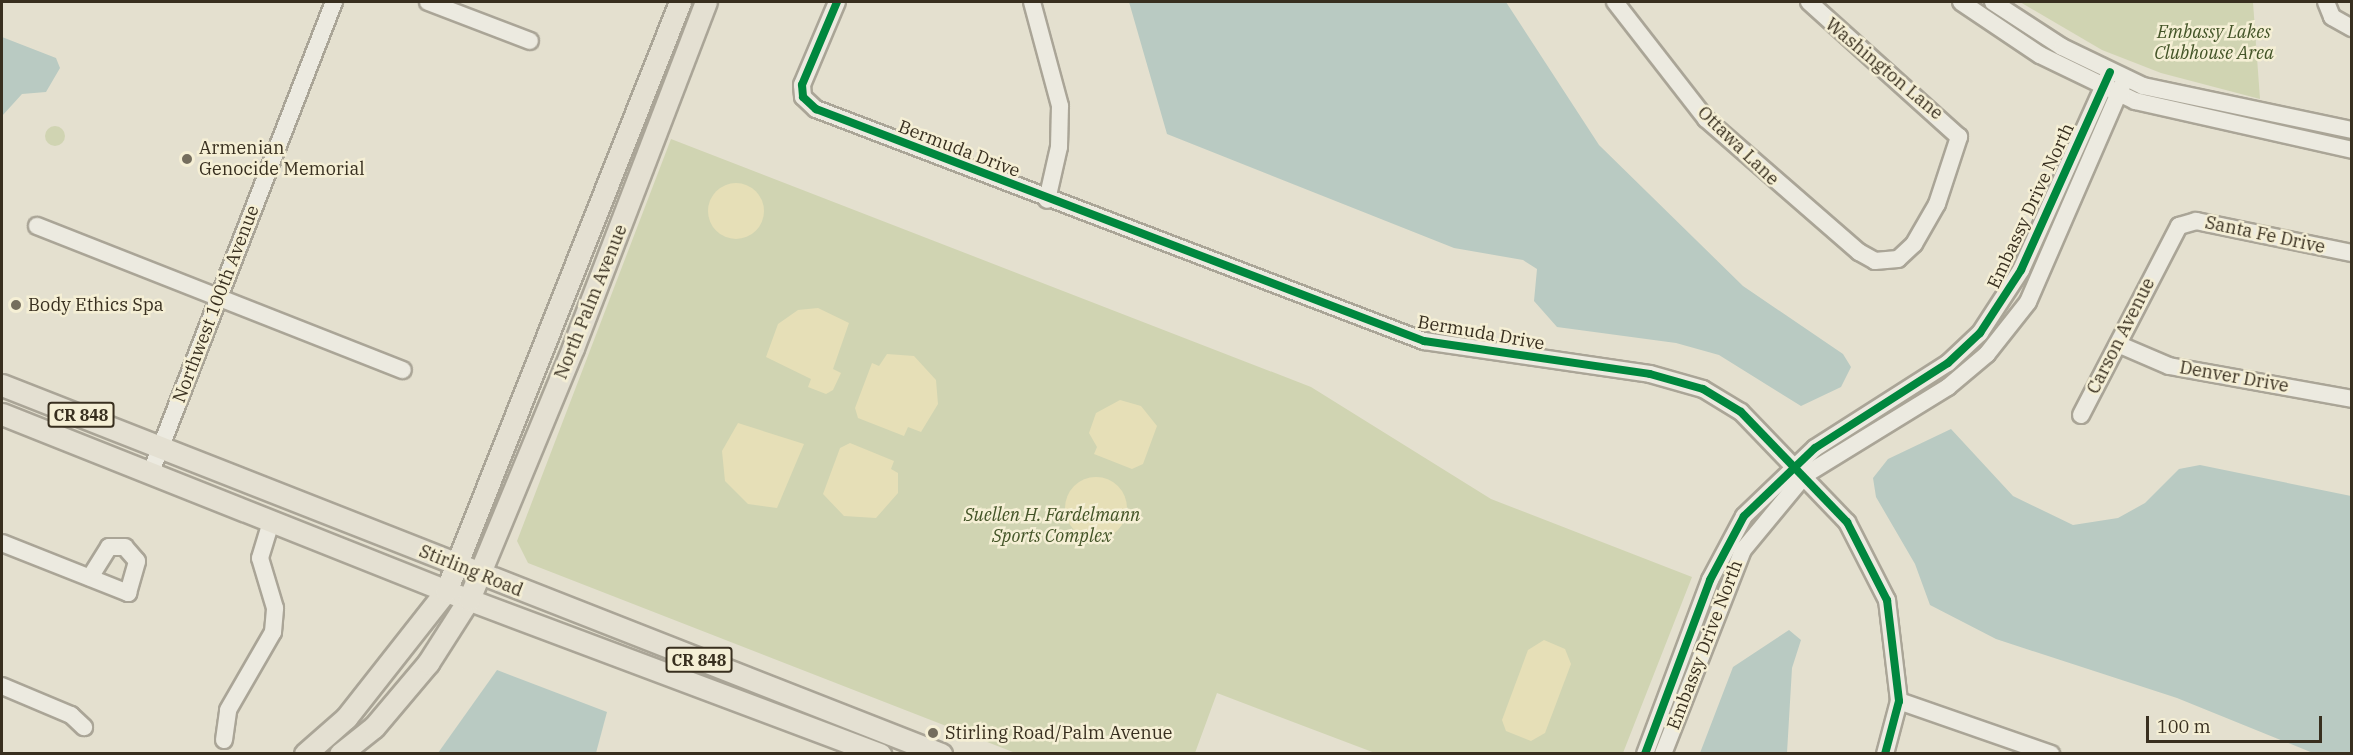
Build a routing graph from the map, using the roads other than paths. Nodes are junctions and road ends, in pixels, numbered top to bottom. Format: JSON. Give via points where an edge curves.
{"nodes":[{"id":1,"x":334,"y":2,"type":"edge"},
{"id":2,"x":428,"y":2,"type":"edge"},
{"id":3,"x":680,"y":2,"type":"edge"},
{"id":4,"x":706,"y":2,"type":"edge"},
{"id":5,"x":837,"y":2,"type":"edge"},
{"id":6,"x":1032,"y":2,"type":"edge"},
{"id":7,"x":1615,"y":2,"type":"edge"},
{"id":8,"x":1809,"y":2,"type":"edge"},
{"id":9,"x":1961,"y":2,"type":"edge"},
{"id":10,"x":1993,"y":2,"type":"edge"},
{"id":11,"x":2329,"y":9,"type":"edge"},
{"id":12,"x":2352,"y":28,"type":"edge"},
{"id":13,"x":530,"y":41,"type":"dead end"},
{"id":14,"x":2114,"y":83,"type":"junction"},
{"id":15,"x":2352,"y":130,"type":"edge"},
{"id":16,"x":1959,"y":137,"type":"joint"},
{"id":17,"x":2352,"y":150,"type":"edge"},
{"id":18,"x":1047,"y":200,"type":"junction"},
{"id":19,"x":38,"y":226,"type":"dead end"},
{"id":20,"x":2179,"y":226,"type":"joint"},
{"id":21,"x":2352,"y":253,"type":"edge"},
{"id":22,"x":218,"y":297,"type":"junction"},
{"id":23,"x":2120,"y":345,"type":"junction"},
{"id":24,"x":403,"y":370,"type":"dead end"},
{"id":25,"x":2,"y":385,"type":"edge"},
{"id":26,"x":2352,"y":399,"type":"edge"},
{"id":27,"x":2,"y":414,"type":"edge"},
{"id":28,"x":2081,"y":415,"type":"dead end"},
{"id":29,"x":161,"y":444,"type":"junction"},
{"id":30,"x":1800,"y":469,"type":"junction"},
{"id":31,"x":151,"y":472,"type":"junction"},
{"id":32,"x":271,"y":521,"type":"junction"},
{"id":33,"x":2,"y":543,"type":"edge"},
{"id":34,"x":457,"y":565,"type":"junction"},
{"id":35,"x":480,"y":575,"type":"junction"},
{"id":36,"x":90,"y":577,"type":"dead end"},
{"id":37,"x":446,"y":591,"type":"junction"},
{"id":38,"x":469,"y":599,"type":"junction"},
{"id":39,"x":2,"y":686,"type":"edge"},
{"id":40,"x":1899,"y":701,"type":"junction"},
{"id":41,"x":84,"y":727,"type":"dead end"},
{"id":42,"x":224,"y":740,"type":"dead end"},
{"id":43,"x":305,"y":753,"type":"edge"},
{"id":44,"x":340,"y":753,"type":"edge"},
{"id":45,"x":880,"y":753,"type":"edge"},
{"id":46,"x":941,"y":753,"type":"edge"},
{"id":47,"x":1645,"y":753,"type":"edge"},
{"id":48,"x":1663,"y":753,"type":"edge"},
{"id":49,"x":1885,"y":753,"type":"edge"},
{"id":50,"x":2051,"y":753,"type":"edge"}],
"edges":[{"from":1,"to":22,"type":"street","name":"Northwest 100th Avenue"},
{"from":2,"to":13,"type":"street"},
{"from":3,"to":34,"type":"main road","name":"North Palm Avenue"},
{"from":4,"to":35,"type":"main road","name":"North Palm Avenue"},
{"from":5,"to":18,"type":"street","name":"Bermuda Drive","via":[[802,85],[803,97],[816,109]]},
{"from":6,"to":18,"type":"street","via":[[1060,106],[1059,147]]},
{"from":7,"to":16,"type":"street","name":"Ottawa Lane","via":[[1706,119],[1850,244],[1886,263],[1904,255],[1920,234],[1950,173]]},
{"from":8,"to":16,"type":"street","name":"Washington Lane"},
{"from":9,"to":14,"type":"street","via":[[2040,55]]},
{"from":10,"to":14,"type":"street"},
{"from":11,"to":12,"type":"street"},
{"from":14,"to":15,"type":"street"},
{"from":14,"to":17,"type":"street","via":[[2246,130]]},
{"from":14,"to":30,"type":"street","name":"Embassy Drive North","via":[[2028,302],[1987,354],[1948,387]]},
{"from":18,"to":30,"type":"street","name":"Bermuda Drive","via":[[1424,341],[1650,374],[1703,388],[1741,412]]},
{"from":19,"to":22,"type":"street"},
{"from":20,"to":21,"type":"street","name":"Santa Fe Drive","via":[[2196,221]]},
{"from":20,"to":23,"type":"street","name":"Carson Avenue"},
{"from":22,"to":24,"type":"street"},
{"from":22,"to":29,"type":"street","name":"Northwest 100th Avenue"},
{"from":23,"to":26,"type":"street","name":"Denver Drive","via":[[2169,366]]},
{"from":23,"to":28,"type":"street","name":"Carson Avenue"},
{"from":25,"to":29,"type":"main road","name":"Stirling Road","number":"CR 848"},
{"from":27,"to":31,"type":"main road","name":"Stirling Road","number":"CR 848"},
{"from":29,"to":31,"type":"street","name":"Northwest 100th Avenue"},
{"from":29,"to":34,"type":"main road","name":"Stirling Road","number":"CR 848"},
{"from":30,"to":40,"type":"street","name":"Bermuda Drive","via":[[1847,522],[1887,600]]},
{"from":30,"to":47,"type":"street","name":"Embassy Drive North","via":[[1744,516],[1724,552]]},
{"from":30,"to":48,"type":"street","name":"Embassy Drive North","via":[[1743,550]]},
{"from":31,"to":32,"type":"main road","name":"Stirling Road","number":"CR 848"},
{"from":32,"to":37,"type":"main road","name":"Stirling Road","number":"CR 848"},
{"from":32,"to":42,"type":"street","via":[[260,558],[275,608],[273,632],[228,710]]},
{"from":33,"to":36,"type":"street"},
{"from":34,"to":35,"type":"main road","name":"Stirling Road","number":"CR 848"},
{"from":34,"to":37,"type":"main road","name":"North Palm Avenue"},
{"from":35,"to":38,"type":"main road","name":"North Palm Avenue"},
{"from":35,"to":46,"type":"main road","name":"Stirling Road","number":"CR 848"},
{"from":37,"to":38,"type":"main road","name":"Stirling Road","number":"CR 848"},
{"from":37,"to":43,"type":"main road","name":"North Palm Avenue","via":[[346,718]]},
{"from":38,"to":44,"type":"main road","name":"North Palm Avenue","via":[[428,663],[374,727]]},
{"from":38,"to":45,"type":"main road","name":"Stirling Road","number":"CR 848"},
{"from":39,"to":41,"type":"street","via":[[71,715]]},
{"from":40,"to":49,"type":"street"},
{"from":40,"to":50,"type":"street"}]}
